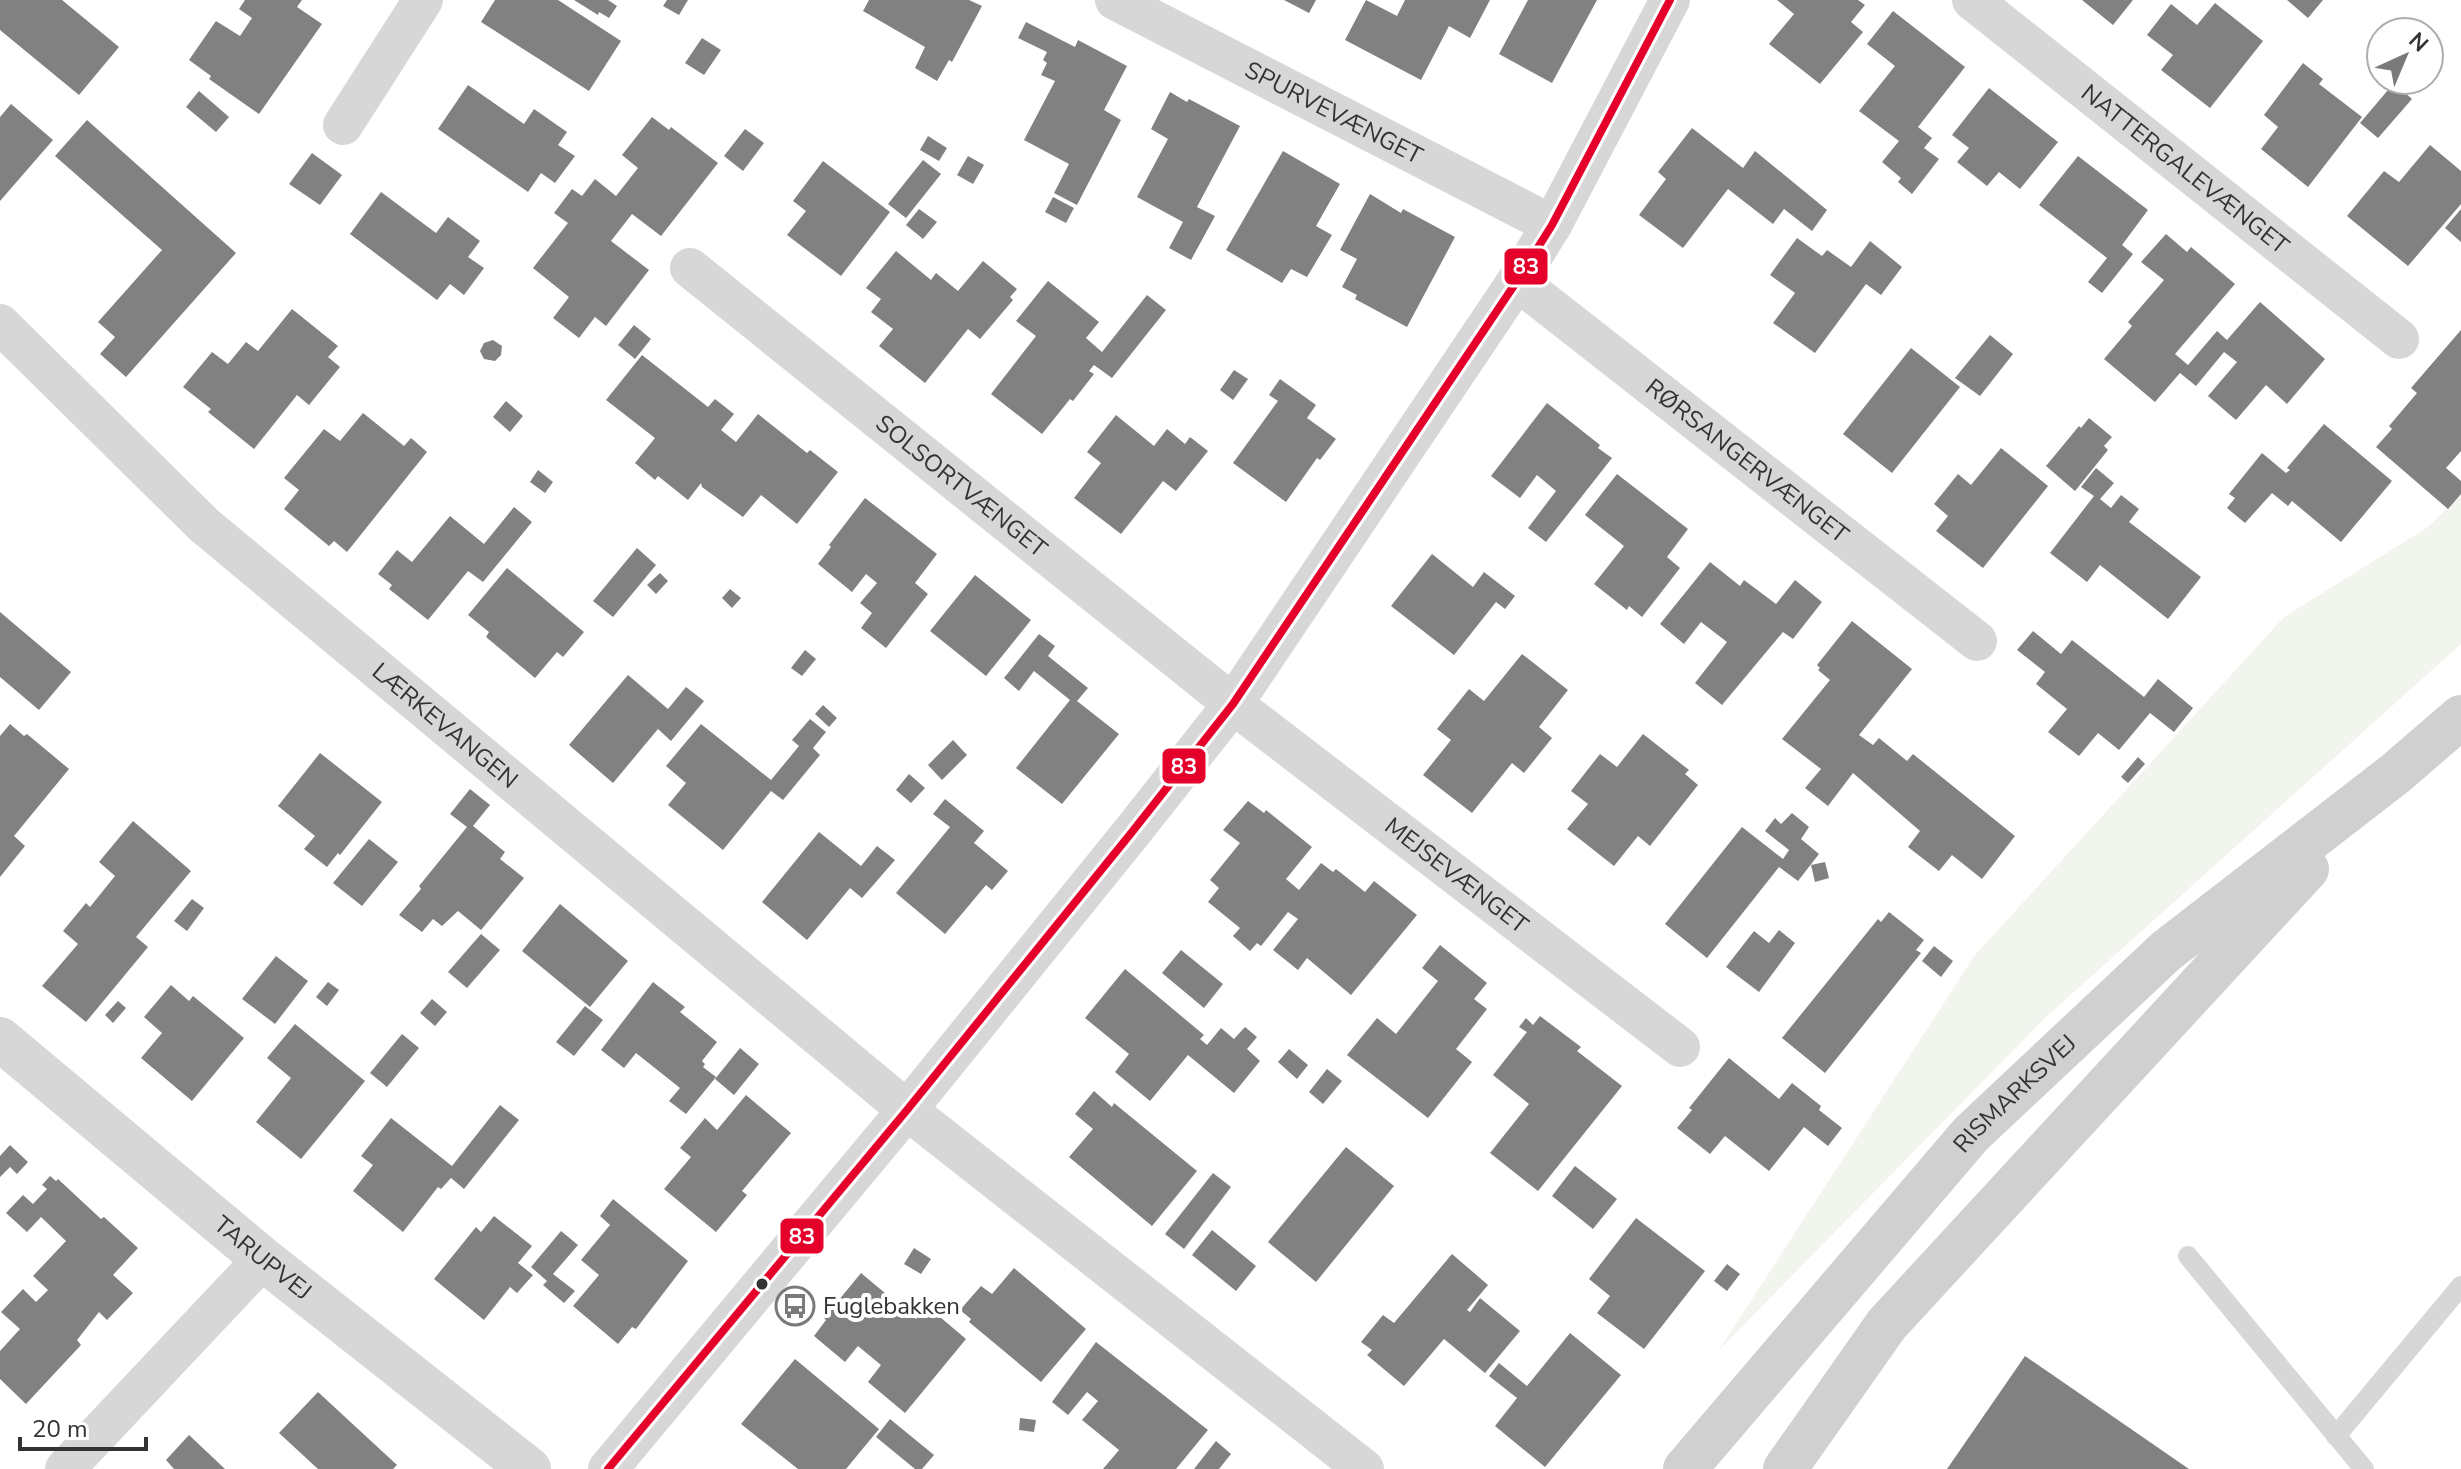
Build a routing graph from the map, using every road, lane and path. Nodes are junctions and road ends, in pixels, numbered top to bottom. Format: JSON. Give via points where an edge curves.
{"nodes":[{"id":1,"x":423,"y":0,"type":"edge"},
{"id":2,"x":1115,"y":0,"type":"edge"},
{"id":3,"x":1670,"y":0,"type":"edge"},
{"id":4,"x":1972,"y":0,"type":"edge"},
{"id":5,"x":343,"y":125,"type":"dead end"},
{"id":6,"x":1552,"y":225,"type":"junction"},
{"id":7,"x":690,"y":268,"type":"dead end"},
{"id":8,"x":1517,"y":281,"type":"junction"},
{"id":9,"x":0,"y":324,"type":"edge"},
{"id":10,"x":2399,"y":339,"type":"dead end"},
{"id":11,"x":1977,"y":641,"type":"dead end"},
{"id":12,"x":1233,"y":704,"type":"junction"},
{"id":13,"x":2461,"y":717,"type":"edge"},
{"id":14,"x":2396,"y":773,"type":"junction"},
{"id":15,"x":0,"y":1039,"type":"edge"},
{"id":16,"x":1680,"y":1047,"type":"dead end"},
{"id":17,"x":907,"y":1110,"type":"junction"},
{"id":18,"x":2188,"y":1256,"type":"dead end"},
{"id":19,"x":263,"y":1259,"type":"junction"},
{"id":20,"x":2461,"y":1286,"type":"edge"},
{"id":21,"x":2336,"y":1436,"type":"junction"},
{"id":22,"x":65,"y":1469,"type":"edge"},
{"id":23,"x":529,"y":1469,"type":"edge"},
{"id":24,"x":608,"y":1469,"type":"edge"},
{"id":25,"x":1364,"y":1469,"type":"edge"},
{"id":26,"x":1685,"y":1469,"type":"edge"},
{"id":27,"x":1785,"y":1469,"type":"edge"},
{"id":28,"x":2364,"y":1469,"type":"edge"}],
"edges":[{"from":1,"to":5,"type":"street"},
{"from":2,"to":6,"type":"street","name":"SPURVEVÆNGET"},
{"from":3,"to":6,"type":"street"},
{"from":4,"to":10,"type":"street","name":"NATTERGALEVÆNGET"},
{"from":6,"to":8,"type":"street"},
{"from":7,"to":12,"type":"street","name":"SOLSORTVÆNGET"},
{"from":8,"to":11,"type":"street","name":"RØRSANGERVÆNGET"},
{"from":8,"to":12,"type":"street"},
{"from":9,"to":17,"type":"street","name":"LÆRKEVANGEN","via":[[204,525]]},
{"from":12,"to":16,"type":"street","name":"MEJSEVÆNGET"},
{"from":12,"to":17,"type":"street"},
{"from":13,"to":14,"type":"main road","name":"RISMARKSVEJ"},
{"from":14,"to":26,"type":"main road","name":"RISMARKSVEJ","via":[[2166,951],[1971,1134]]},
{"from":14,"to":27,"type":"main road","name":"RISMARKSVEJ","via":[[1887,1324]]},
{"from":15,"to":19,"type":"street","name":"TARUPVEJ"},
{"from":17,"to":24,"type":"street"},
{"from":17,"to":25,"type":"street","name":"LÆRKEVANGEN"},
{"from":18,"to":21,"type":"lane"},
{"from":19,"to":22,"type":"street"},
{"from":19,"to":23,"type":"street","name":"TARUPVEJ"},
{"from":20,"to":21,"type":"lane"},
{"from":21,"to":28,"type":"lane"}]}
